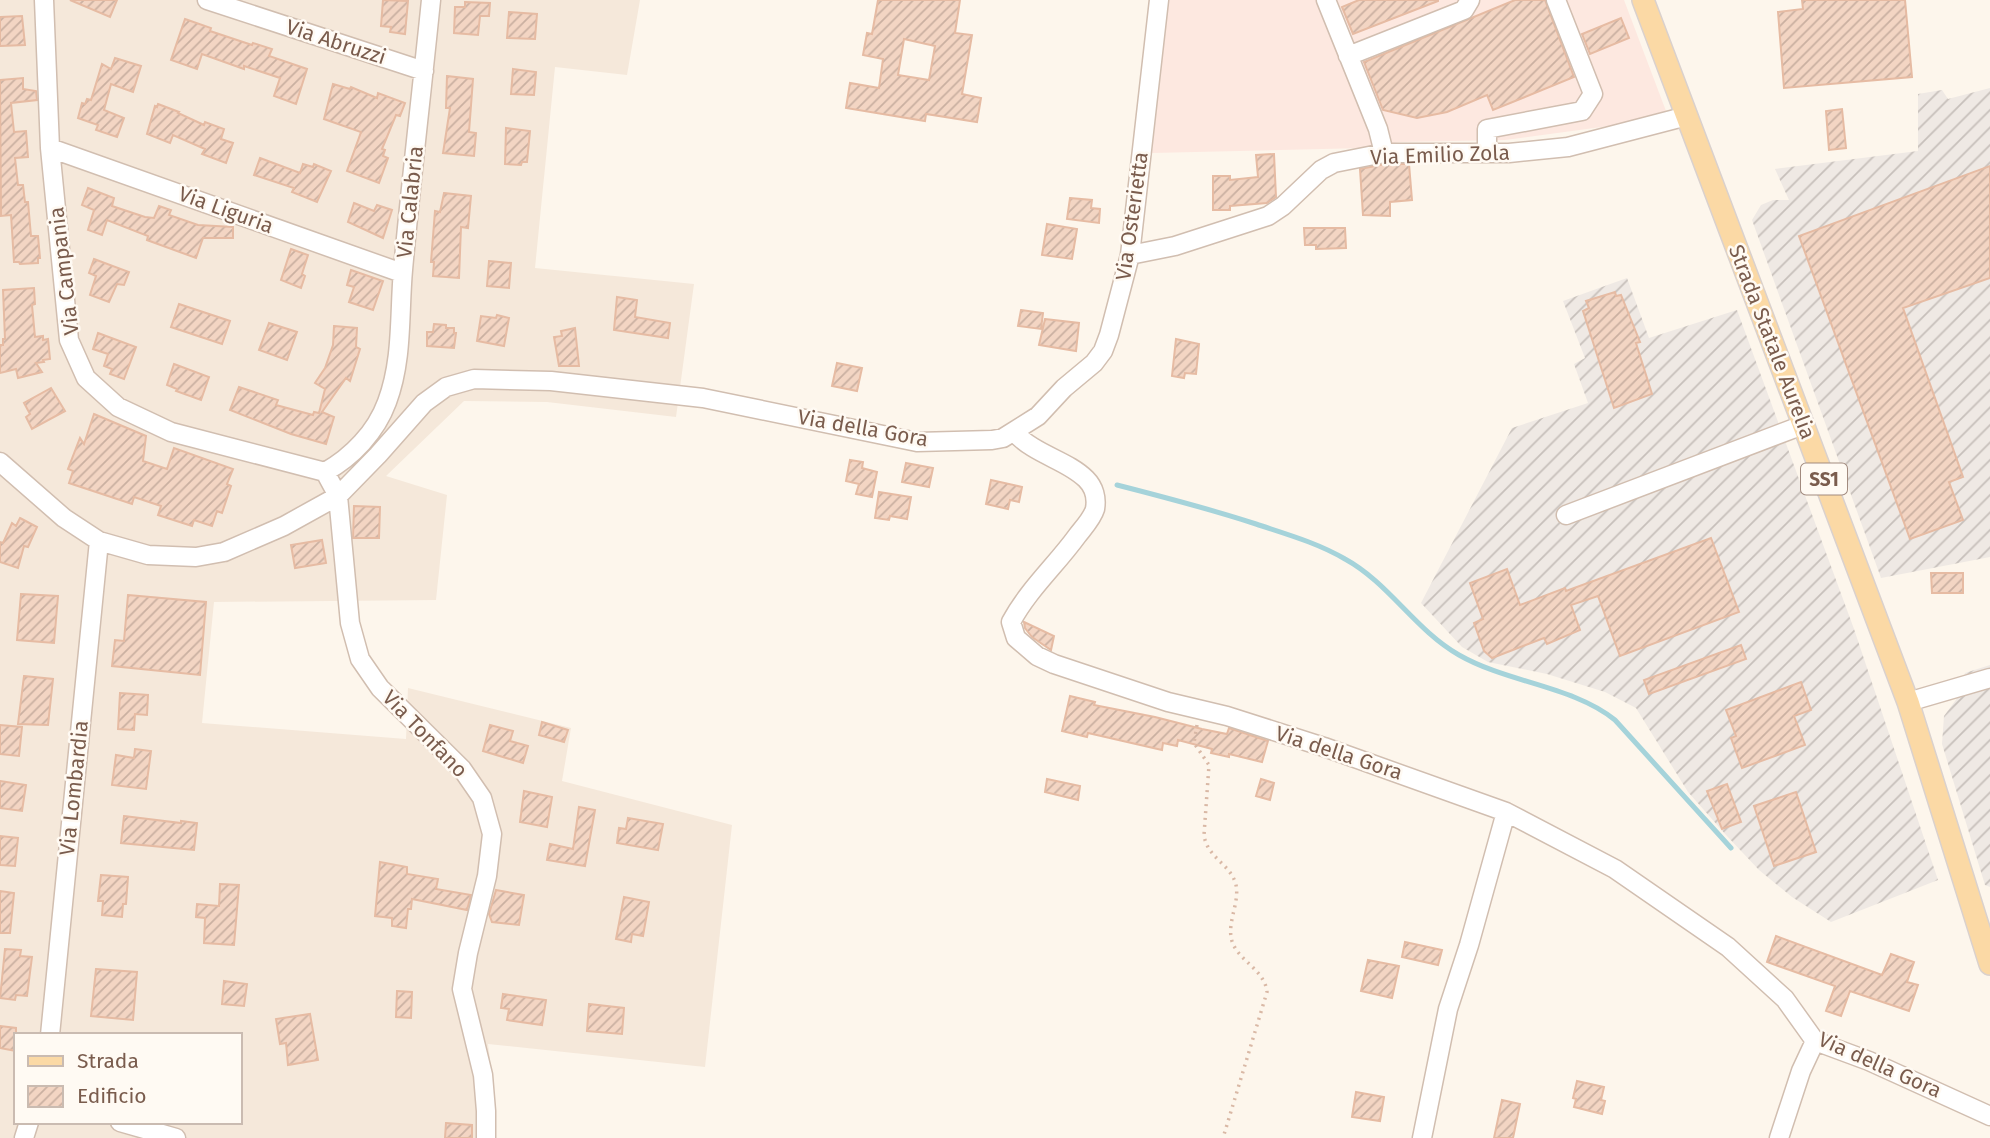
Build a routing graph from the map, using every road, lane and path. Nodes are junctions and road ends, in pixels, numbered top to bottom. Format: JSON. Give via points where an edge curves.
{"nodes":[{"id":1,"x":44,"y":0,"type":"edge"},
{"id":2,"x":207,"y":0,"type":"edge"},
{"id":3,"x":431,"y":0,"type":"edge"},
{"id":4,"x":1159,"y":0,"type":"edge"},
{"id":5,"x":1326,"y":0,"type":"edge"},
{"id":6,"x":1470,"y":0,"type":"edge"},
{"id":7,"x":1556,"y":0,"type":"edge"},
{"id":8,"x":1643,"y":0,"type":"edge"},
{"id":9,"x":1348,"y":56,"type":"junction"},
{"id":10,"x":424,"y":71,"type":"junction"},
{"id":11,"x":1687,"y":116,"type":"junction"},
{"id":12,"x":50,"y":148,"type":"junction"},
{"id":13,"x":1384,"y":153,"type":"junction"},
{"id":14,"x":1487,"y":153,"type":"junction"},
{"id":15,"x":1130,"y":256,"type":"junction"},
{"id":16,"x":402,"y":273,"type":"junction"},
{"id":17,"x":386,"y":404,"type":"junction"},
{"id":18,"x":409,"y":419,"type":"junction"},
{"id":19,"x":1803,"y":425,"type":"junction"},
{"id":20,"x":1014,"y":432,"type":"junction"},
{"id":21,"x":0,"y":462,"type":"edge"},
{"id":22,"x":325,"y":472,"type":"junction"},
{"id":23,"x":338,"y":496,"type":"junction"},
{"id":24,"x":1566,"y":515,"type":"dead end"},
{"id":25,"x":99,"y":541,"type":"junction"},
{"id":26,"x":1990,"y":678,"type":"edge"},
{"id":27,"x":1908,"y":702,"type":"junction"},
{"id":28,"x":1201,"y":710,"type":"junction"},
{"id":29,"x":1506,"y":811,"type":"junction"},
{"id":30,"x":1990,"y":964,"type":"edge"},
{"id":31,"x":50,"y":1033,"type":"edge"},
{"id":32,"x":1815,"y":1041,"type":"junction"},
{"id":33,"x":1990,"y":1116,"type":"edge"},
{"id":34,"x":127,"y":1124,"type":"edge"},
{"id":35,"x":176,"y":1138,"type":"edge"},
{"id":36,"x":486,"y":1138,"type":"edge"},
{"id":37,"x":1223,"y":1138,"type":"edge"},
{"id":38,"x":1422,"y":1138,"type":"edge"},
{"id":39,"x":1779,"y":1138,"type":"edge"}],
"edges":[{"from":1,"to":12,"type":"street","name":"Via Campania"},
{"from":2,"to":10,"type":"street","name":"Via Abruzzi"},
{"from":3,"to":10,"type":"street","name":"Via Calabria"},
{"from":4,"to":15,"type":"street","name":"Via Osterietta"},
{"from":5,"to":9,"type":"street"},
{"from":6,"to":9,"type":"street","via":[[1464,10]]},
{"from":7,"to":14,"type":"street","via":[[1593,94],[1582,111],[1488,129]]},
{"from":8,"to":11,"type":"main road","name":"Strada Statale Aurelia","number":"SS1"},
{"from":9,"to":13,"type":"street"},
{"from":10,"to":16,"type":"street","name":"Via Calabria"},
{"from":11,"to":14,"type":"street","name":"Via Emilio Zola","via":[[1568,147]]},
{"from":11,"to":19,"type":"main road","name":"Strada Statale Aurelia","number":"SS1"},
{"from":12,"to":16,"type":"street","name":"Via Liguria"},
{"from":12,"to":22,"type":"street","name":"Via Campania","via":[[69,340],[86,378],[118,407],[171,432]]},
{"from":13,"to":14,"type":"street","name":"Via Emilio Zola"},
{"from":13,"to":15,"type":"street","name":"Via Emilio Zola","via":[[1321,170],[1268,216]]},
{"from":15,"to":20,"type":"street","name":"Via Osterietta","via":[[1103,351],[1038,416]]},
{"from":16,"to":17,"type":"street","name":"Via Calabria","via":[[399,355]]},
{"from":17,"to":18,"type":"street"},
{"from":17,"to":22,"type":"street","name":"Via Calabria","via":[[349,457]]},
{"from":18,"to":20,"type":"street","name":"Via della Gora","via":[[446,387],[474,379],[551,381],[704,398],[917,442],[992,440]]},
{"from":18,"to":23,"type":"street","name":"Via della Gora"},
{"from":19,"to":24,"type":"street"},
{"from":19,"to":27,"type":"main road","name":"Strada Statale Aurelia","number":"SS1"},
{"from":20,"to":28,"type":"street","name":"Via della Gora","via":[[1083,477],[1096,503],[1060,559],[1020,605],[1011,622],[1017,638],[1054,664]]},
{"from":21,"to":25,"type":"street","name":"Via della Gora","via":[[64,518]]},
{"from":22,"to":23,"type":"street"},
{"from":23,"to":25,"type":"street","name":"Via della Gora","via":[[224,552],[162,557]]},
{"from":23,"to":36,"type":"street","name":"Via Tonfano","via":[[350,623],[360,659],[380,688],[461,769],[482,798],[492,834],[462,989],[483,1075]]},
{"from":25,"to":31,"type":"street","name":"Via Lombardia"},
{"from":26,"to":27,"type":"street"},
{"from":27,"to":30,"type":"main road","name":"Strada Statale Aurelia","number":"SS1"},
{"from":28,"to":29,"type":"street","name":"Via della Gora","via":[[1337,751]]},
{"from":28,"to":37,"type":"path","via":[[1194,743],[1209,765],[1205,845],[1236,883],[1230,931],[1233,943],[1261,975],[1267,992]]},
{"from":29,"to":32,"type":"street","name":"Via della Gora","via":[[1615,869],[1728,947],[1785,999]]},
{"from":29,"to":38,"type":"street","via":[[1448,1009]]},
{"from":32,"to":33,"type":"street","name":"Via della Gora"},
{"from":32,"to":39,"type":"street"},
{"from":34,"to":35,"type":"street"}]}
